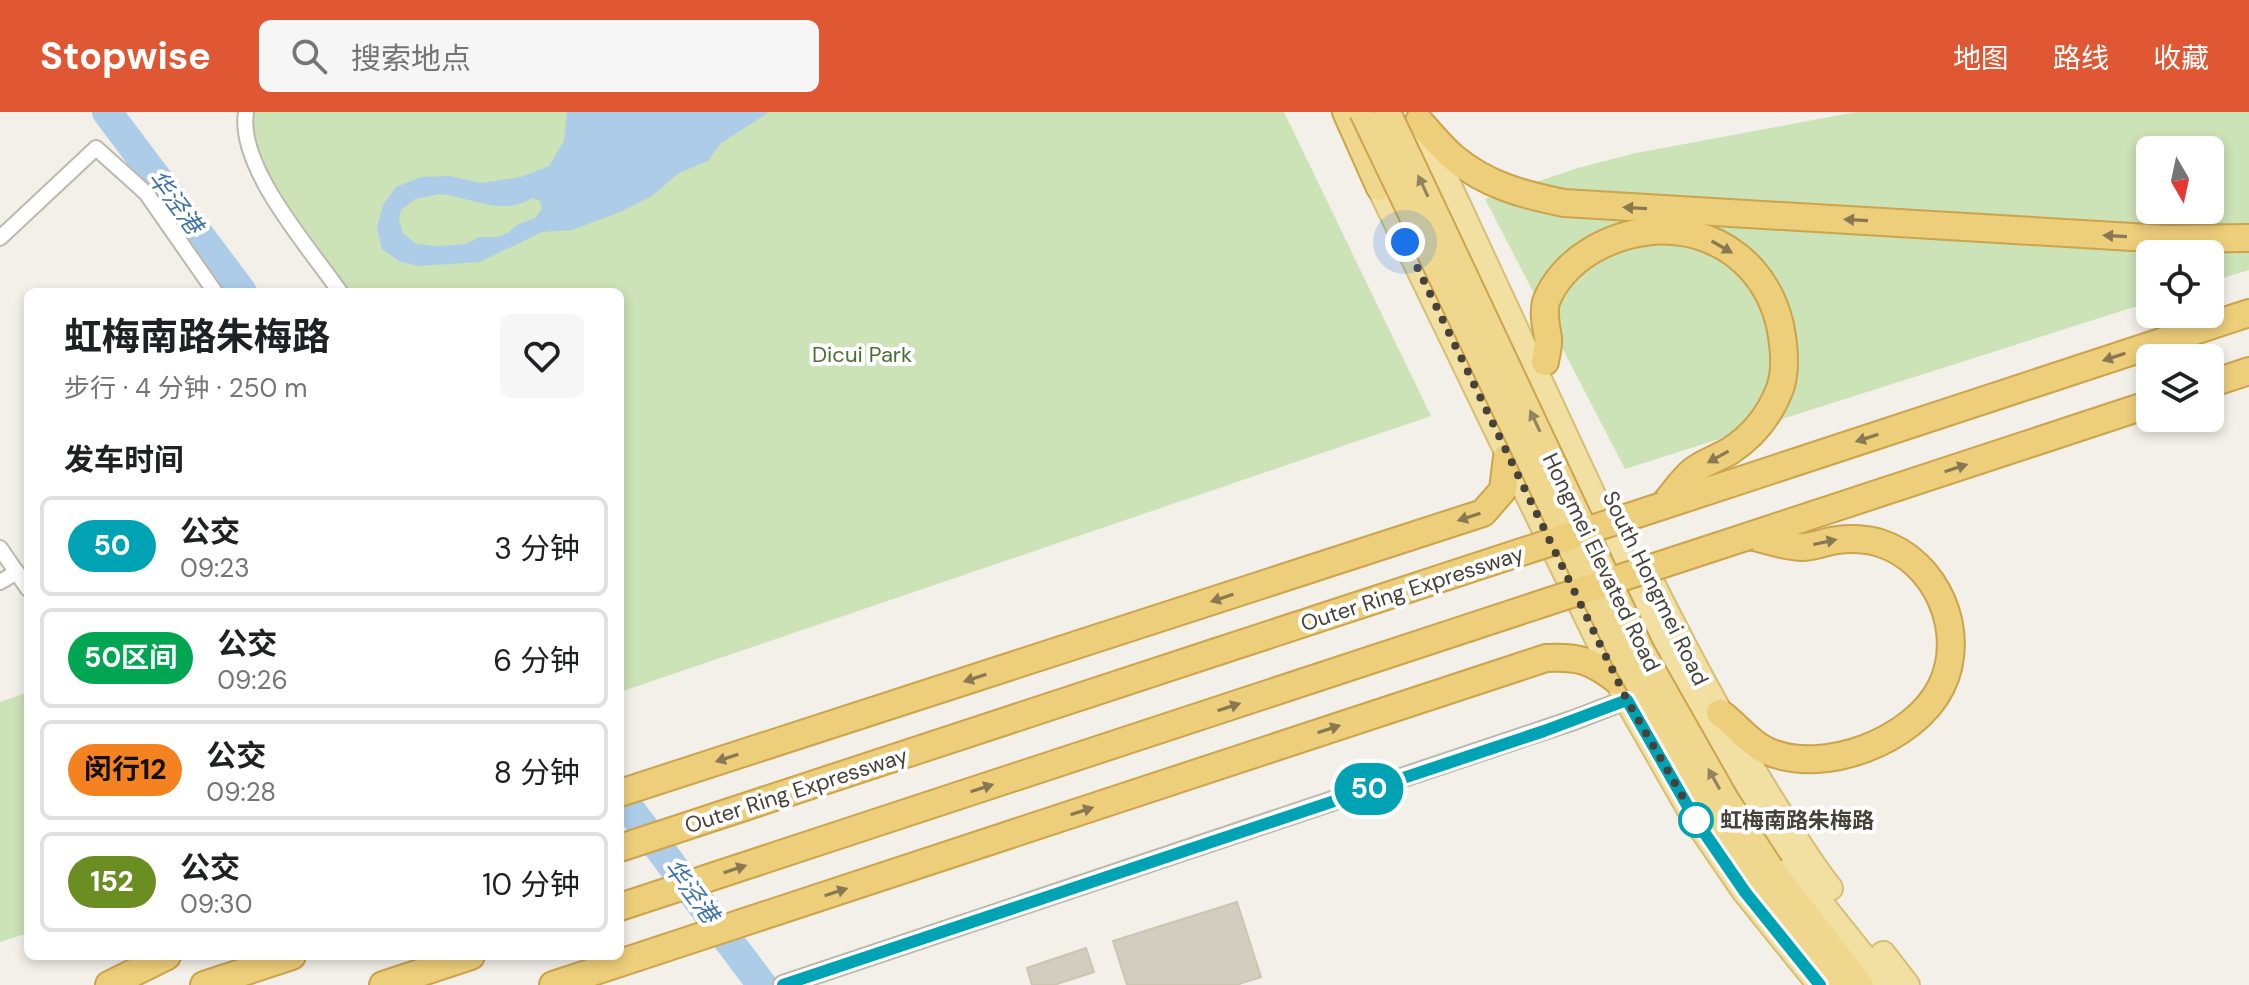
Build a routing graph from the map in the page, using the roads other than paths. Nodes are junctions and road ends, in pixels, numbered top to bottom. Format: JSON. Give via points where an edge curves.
{"nodes":[{"id":1,"x":246,"y":112,"type":"edge"},
{"id":2,"x":1344,"y":112,"type":"edge"},
{"id":3,"x":1362,"y":112,"type":"edge"},
{"id":4,"x":1388,"y":112,"type":"edge"},
{"id":5,"x":1416,"y":117,"type":"edge"},
{"id":6,"x":1442,"y":171,"type":"junction"},
{"id":7,"x":1379,"y":188,"type":"joint"},
{"id":8,"x":0,"y":238,"type":"edge"},
{"id":9,"x":2249,"y":238,"type":"edge"},
{"id":10,"x":212,"y":288,"type":"edge"},
{"id":11,"x":337,"y":288,"type":"edge"},
{"id":12,"x":2249,"y":313,"type":"edge"},
{"id":13,"x":1545,"y":362,"type":"junction"},
{"id":14,"x":2136,"y":409,"type":"edge"},
{"id":15,"x":1507,"y":457,"type":"junction"},
{"id":16,"x":1662,"y":506,"type":"junction"},
{"id":17,"x":1749,"y":536,"type":"junction"},
{"id":18,"x":0,"y":548,"type":"edge"},
{"id":19,"x":17,"y":572,"type":"junction"},
{"id":20,"x":0,"y":582,"type":"edge"},
{"id":21,"x":24,"y":583,"type":"edge"},
{"id":22,"x":1679,"y":680,"type":"junction"},
{"id":23,"x":1622,"y":691,"type":"junction"},
{"id":24,"x":1720,"y":713,"type":"junction"},
{"id":25,"x":624,"y":792,"type":"edge"},
{"id":26,"x":624,"y":847,"type":"edge"},
{"id":27,"x":624,"y":906,"type":"edge"},
{"id":28,"x":159,"y":960,"type":"edge"},
{"id":29,"x":280,"y":960,"type":"edge"},
{"id":30,"x":459,"y":960,"type":"edge"},
{"id":31,"x":790,"y":982,"type":"edge"},
{"id":32,"x":109,"y":985,"type":"edge"},
{"id":33,"x":204,"y":985,"type":"edge"},
{"id":34,"x":383,"y":985,"type":"edge"},
{"id":35,"x":553,"y":985,"type":"edge"},
{"id":36,"x":1820,"y":985,"type":"edge"},
{"id":37,"x":1839,"y":985,"type":"edge"},
{"id":38,"x":1861,"y":985,"type":"edge"},
{"id":39,"x":1886,"y":985,"type":"edge"},
{"id":40,"x":1907,"y":985,"type":"edge"}],
"edges":[{"from":1,"to":11,"type":"street","via":[[246,140],[260,178]]},
{"from":2,"to":7,"type":"highway"},
{"from":3,"to":37,"type":"highway","name":"Hongmei Elevated Road","bridge":true,"via":[[1625,661],[1730,842]]},
{"from":38,"to":4,"type":"highway","name":"Hongmei Elevated Road","one_way":true,"bridge":true,"via":[[1748,835],[1642,651]]},
{"from":5,"to":6,"type":"main road","name":"South Hongmei Road"},
{"from":9,"to":5,"type":"highway","one_way":true,"via":[[2166,239],[1564,203],[1519,194],[1484,179],[1454,158]]},
{"from":6,"to":13,"type":"main road","name":"South Hongmei Road","via":[[1471,210]]},
{"from":6,"to":22,"type":"main road","name":"South Hongmei Road"},
{"from":7,"to":15,"type":"main road"},
{"from":8,"to":10,"type":"street","via":[[96,148],[146,193]]},
{"from":12,"to":16,"type":"highway","name":"Outer Ring Expressway","one_way":true},
{"from":13,"to":16,"type":"highway","one_way":true,"via":[[1546,302],[1577,259],[1611,239],[1647,229],[1692,233],[1727,248],[1758,276],[1776,310],[1785,347],[1781,388],[1762,423],[1732,450],[1694,470]]},
{"from":13,"to":24,"type":"main road","name":"South Hongmei Road"},
{"from":17,"to":14,"type":"highway","one_way":true},
{"from":15,"to":23,"type":"main road"},
{"from":15,"to":25,"type":"highway","one_way":true,"via":[[1503,490],[1483,513]]},
{"from":16,"to":26,"type":"highway","name":"Outer Ring Expressway","bridge":true},
{"from":17,"to":24,"type":"highway","one_way":true,"via":[[1803,547],[1841,539],[1879,542],[1913,560],[1935,586],[1947,616],[1952,652],[1941,687],[1915,720],[1876,746],[1837,757],[1796,758],[1768,751]]},
{"from":27,"to":17,"type":"highway","one_way":true,"bridge":true},
{"from":18,"to":19,"type":"street"},
{"from":19,"to":20,"type":"street"},
{"from":19,"to":21,"type":"street"},
{"from":22,"to":23,"type":"street"},
{"from":22,"to":39,"type":"main road","name":"South Hongmei Road","via":[[1754,809]]},
{"from":23,"to":31,"type":"street","via":[[1544,731]]},
{"from":35,"to":23,"type":"highway","one_way":true,"via":[[1546,658],[1572,657],[1597,665]]},
{"from":23,"to":36,"type":"main road","via":[[1745,892]]},
{"from":24,"to":40,"type":"main road","name":"South Hongmei Road","via":[[1821,876]]},
{"from":28,"to":32,"type":"highway"},
{"from":29,"to":33,"type":"highway"},
{"from":30,"to":34,"type":"highway"}]}
